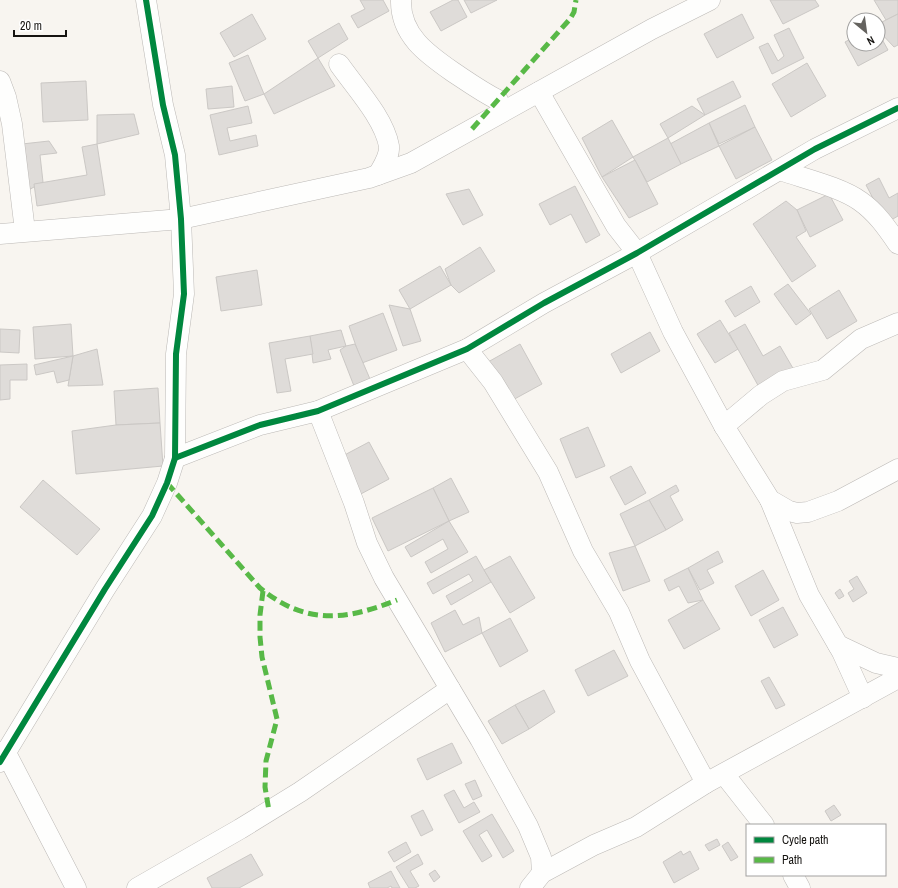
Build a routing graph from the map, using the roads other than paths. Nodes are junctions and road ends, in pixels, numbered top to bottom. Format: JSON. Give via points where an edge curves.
{"nodes":[{"id":1,"x":146,"y":0,"type":"edge"},
{"id":2,"x":401,"y":0,"type":"edge"},
{"id":3,"x":710,"y":0,"type":"edge"},
{"id":4,"x":339,"y":64,"type":"dead end"},
{"id":5,"x":0,"y":81,"type":"edge"},
{"id":6,"x":539,"y":92,"type":"junction"},
{"id":7,"x":498,"y":100,"type":"dead end"},
{"id":8,"x":898,"y":108,"type":"edge"},
{"id":9,"x":780,"y":170,"type":"junction"},
{"id":10,"x":378,"y":175,"type":"junction"},
{"id":11,"x":181,"y":219,"type":"junction"},
{"id":12,"x":25,"y":231,"type":"junction"},
{"id":13,"x":0,"y":234,"type":"edge"},
{"id":14,"x":898,"y":244,"type":"edge"},
{"id":15,"x":637,"y":253,"type":"junction"},
{"id":16,"x":898,"y":323,"type":"edge"},
{"id":17,"x":467,"y":349,"type":"junction"},
{"id":18,"x":318,"y":411,"type":"junction"},
{"id":19,"x":724,"y":426,"type":"junction"},
{"id":20,"x":175,"y":458,"type":"junction"},
{"id":21,"x":898,"y":468,"type":"edge"},
{"id":22,"x":770,"y":500,"type":"junction"},
{"id":23,"x":838,"y":645,"type":"junction"},
{"id":24,"x":898,"y":668,"type":"edge"},
{"id":25,"x":898,"y":678,"type":"edge"},
{"id":26,"x":450,"y":690,"type":"junction"},
{"id":27,"x":863,"y":698,"type":"junction"},
{"id":28,"x":3,"y":756,"type":"edge"},
{"id":29,"x":724,"y":774,"type":"junction"},
{"id":30,"x":706,"y":783,"type":"junction"},
{"id":31,"x":763,"y":824,"type":"edge"},
{"id":32,"x":794,"y":876,"type":"edge"},
{"id":33,"x":536,"y":881,"type":"edge"},
{"id":34,"x":76,"y":888,"type":"edge"},
{"id":35,"x":137,"y":888,"type":"edge"},
{"id":36,"x":800,"y":888,"type":"edge"}],
"edges":[{"from":1,"to":11,"type":"street","via":[[163,105],[175,156]]},
{"from":2,"to":7,"type":"street","via":[[401,13],[413,39],[432,58],[472,86]]},
{"from":3,"to":6,"type":"street"},
{"from":4,"to":10,"type":"street","via":[[382,128],[389,147]]},
{"from":5,"to":12,"type":"street","via":[[12,124]]},
{"from":6,"to":10,"type":"street","via":[[412,163]]},
{"from":6,"to":15,"type":"street","via":[[616,226]]},
{"from":8,"to":9,"type":"street","via":[[815,149]]},
{"from":9,"to":14,"type":"street","via":[[859,200],[878,216]]},
{"from":9,"to":15,"type":"street"},
{"from":10,"to":11,"type":"street"},
{"from":11,"to":12,"type":"street"},
{"from":11,"to":20,"type":"street","via":[[184,294],[176,354]]},
{"from":12,"to":13,"type":"street"},
{"from":15,"to":17,"type":"street"},
{"from":15,"to":19,"type":"street","via":[[673,332]]},
{"from":16,"to":19,"type":"street","via":[[861,339],[823,370],[783,381],[761,395]]},
{"from":17,"to":18,"type":"street"},
{"from":17,"to":30,"type":"street","via":[[493,382],[530,439],[548,472],[583,551],[619,612],[640,661]]},
{"from":18,"to":20,"type":"street","via":[[260,425]]},
{"from":18,"to":26,"type":"street","via":[[367,544],[384,578]]},
{"from":19,"to":22,"type":"street"},
{"from":20,"to":28,"type":"street","via":[[152,516]]},
{"from":21,"to":22,"type":"street","via":[[838,501],[808,512],[789,511]]},
{"from":22,"to":23,"type":"street","via":[[809,595]]},
{"from":23,"to":24,"type":"street","via":[[870,661]]},
{"from":23,"to":27,"type":"street"},
{"from":25,"to":27,"type":"street"},
{"from":26,"to":33,"type":"street","via":[[528,826],[541,857]]},
{"from":26,"to":35,"type":"street","via":[[294,796]]},
{"from":27,"to":29,"type":"street"},
{"from":28,"to":34,"type":"street"},
{"from":29,"to":30,"type":"street"},
{"from":29,"to":31,"type":"street"},
{"from":30,"to":33,"type":"street","via":[[636,827],[594,845]]},
{"from":32,"to":36,"type":"street"}]}
